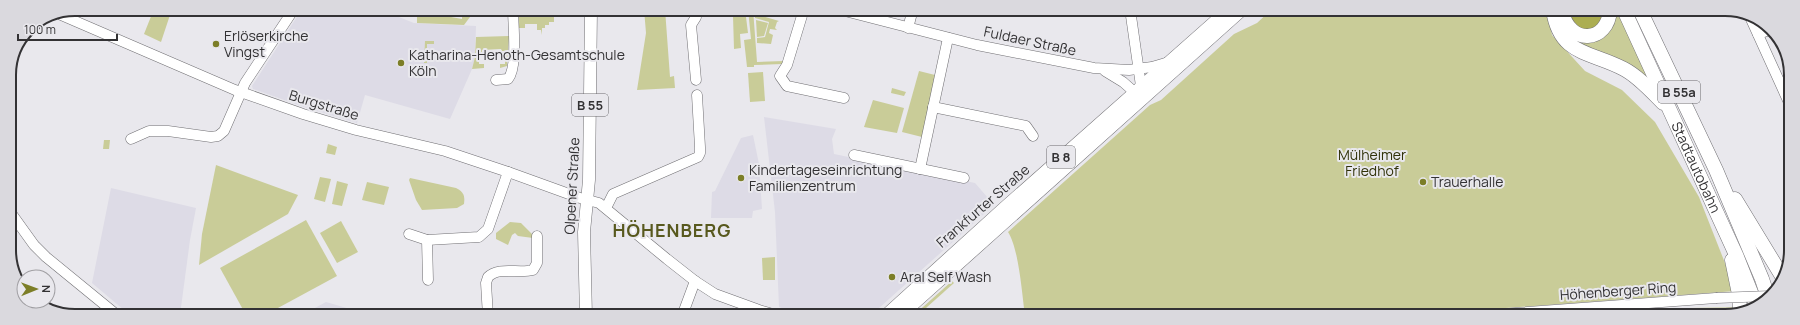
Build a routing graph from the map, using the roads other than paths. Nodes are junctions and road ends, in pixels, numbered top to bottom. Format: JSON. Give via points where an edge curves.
{"nodes":[{"id":1,"x":289,"y":16,"type":"edge"},
{"id":2,"x":513,"y":16,"type":"edge"},
{"id":3,"x":591,"y":16,"type":"edge"},
{"id":4,"x":696,"y":16,"type":"edge"},
{"id":5,"x":802,"y":16,"type":"edge"},
{"id":6,"x":863,"y":16,"type":"edge"},
{"id":7,"x":911,"y":16,"type":"edge"},
{"id":8,"x":1131,"y":16,"type":"edge"},
{"id":9,"x":1221,"y":16,"type":"edge"},
{"id":10,"x":1234,"y":16,"type":"edge"},
{"id":11,"x":1554,"y":16,"type":"edge"},
{"id":12,"x":1564,"y":16,"type":"edge"},
{"id":13,"x":1609,"y":16,"type":"edge"},
{"id":14,"x":1627,"y":16,"type":"edge"},
{"id":15,"x":1644,"y":16,"type":"edge"},
{"id":16,"x":65,"y":17,"type":"edge"},
{"id":17,"x":1753,"y":23,"type":"edge"},
{"id":18,"x":908,"y":28,"type":"junction"},
{"id":19,"x":1765,"y":31,"type":"edge"},
{"id":20,"x":1758,"y":34,"type":"junction"},
{"id":21,"x":948,"y":38,"type":"junction"},
{"id":22,"x":1172,"y":61,"type":"junction"},
{"id":23,"x":1101,"y":69,"type":"junction"},
{"id":24,"x":1139,"y":69,"type":"junction"},
{"id":25,"x":496,"y":80,"type":"dead end"},
{"id":26,"x":696,"y":80,"type":"dead end"},
{"id":27,"x":241,"y":92,"type":"junction"},
{"id":28,"x":1784,"y":92,"type":"edge"},
{"id":29,"x":1139,"y":93,"type":"junction"},
{"id":30,"x":697,"y":95,"type":"dead end"},
{"id":31,"x":844,"y":98,"type":"dead end"},
{"id":32,"x":932,"y":107,"type":"junction"},
{"id":33,"x":1669,"y":109,"type":"junction"},
{"id":34,"x":1033,"y":136,"type":"dead end"},
{"id":35,"x":131,"y":139,"type":"dead end"},
{"id":36,"x":854,"y":155,"type":"dead end"},
{"id":37,"x":920,"y":169,"type":"junction"},
{"id":38,"x":1716,"y":170,"type":"junction"},
{"id":39,"x":508,"y":172,"type":"junction"},
{"id":40,"x":964,"y":178,"type":"dead end"},
{"id":41,"x":587,"y":200,"type":"junction"},
{"id":42,"x":606,"y":208,"type":"junction"},
{"id":43,"x":16,"y":220,"type":"edge"},
{"id":44,"x":409,"y":234,"type":"dead end"},
{"id":45,"x":1727,"y":234,"type":"junction"},
{"id":46,"x":537,"y":236,"type":"dead end"},
{"id":47,"x":427,"y":240,"type":"junction"},
{"id":48,"x":947,"y":266,"type":"junction"},
{"id":49,"x":1780,"y":272,"type":"edge"},
{"id":50,"x":1762,"y":279,"type":"junction"},
{"id":51,"x":428,"y":280,"type":"dead end"},
{"id":52,"x":695,"y":281,"type":"junction"},
{"id":53,"x":1768,"y":290,"type":"edge"},
{"id":54,"x":1766,"y":292,"type":"edge"},
{"id":55,"x":1761,"y":296,"type":"edge"},
{"id":56,"x":1754,"y":301,"type":"edge"},
{"id":57,"x":1740,"y":307,"type":"edge"},
{"id":58,"x":110,"y":309,"type":"edge"},
{"id":59,"x":488,"y":309,"type":"edge"},
{"id":60,"x":586,"y":309,"type":"edge"},
{"id":61,"x":685,"y":309,"type":"edge"},
{"id":62,"x":755,"y":309,"type":"edge"},
{"id":63,"x":894,"y":309,"type":"edge"},
{"id":64,"x":907,"y":309,"type":"edge"},
{"id":65,"x":1590,"y":309,"type":"edge"}],
"edges":[{"from":1,"to":27,"type":"street"},
{"from":2,"to":25,"type":"street","via":[[511,74],[508,79]]},
{"from":3,"to":41,"type":"main road","name":"Olpener Straße","number":"B 55"},
{"from":4,"to":26,"type":"street","via":[[691,25]]},
{"from":5,"to":31,"type":"street","via":[[788,65],[780,76],[787,86]]},
{"from":6,"to":18,"type":"street","name":"Fuldaer Straße"},
{"from":7,"to":18,"type":"street"},
{"from":8,"to":24,"type":"street"},
{"from":9,"to":22,"type":"main road","name":"Frankfurter Straße","number":"B 8"},
{"from":10,"to":29,"type":"main road","name":"Frankfurter Straße","number":"B 8"},
{"from":11,"to":33,"type":"highway","via":[[1566,41],[1580,50],[1625,69]]},
{"from":12,"to":13,"type":"highway","via":[[1569,28],[1583,36],[1595,34],[1603,28]]},
{"from":14,"to":33,"type":"highway","name":"Stadtautobahn","number":"B 55a"},
{"from":15,"to":38,"type":"highway","name":"Stadtautobahn","number":"B 55a"},
{"from":16,"to":27,"type":"street","name":"Burgstraße"},
{"from":17,"to":20,"type":"street"},
{"from":18,"to":21,"type":"street","name":"Fuldaer Straße"},
{"from":19,"to":20,"type":"street"},
{"from":20,"to":28,"type":"street"},
{"from":21,"to":23,"type":"street","name":"Fuldaer Straße"},
{"from":21,"to":32,"type":"street"},
{"from":22,"to":24,"type":"street","name":"Fuldaer Straße"},
{"from":22,"to":29,"type":"main road","name":"Frankfurter Straße","number":"B 8"},
{"from":23,"to":24,"type":"street","name":"Fuldaer Straße"},
{"from":23,"to":29,"type":"street","name":"Fuldaer Straße"},
{"from":24,"to":29,"type":"street"},
{"from":27,"to":35,"type":"street","via":[[224,131],[218,136],[149,131]]},
{"from":27,"to":39,"type":"street","name":"Burgstraße","via":[[351,129],[445,151]]},
{"from":29,"to":48,"type":"main road","name":"Frankfurter Straße","number":"B 8"},
{"from":30,"to":42,"type":"street","via":[[699,155],[613,194]]},
{"from":32,"to":34,"type":"street","via":[[1026,126]]},
{"from":32,"to":37,"type":"street"},
{"from":33,"to":45,"type":"highway","name":"Stadtautobahn","number":"B 55a"},
{"from":36,"to":37,"type":"street"},
{"from":37,"to":40,"type":"street"},
{"from":38,"to":49,"type":"highway"},
{"from":38,"to":50,"type":"highway","name":"Stadtautobahn","number":"B 55a"},
{"from":39,"to":41,"type":"street","name":"Burgstraße"},
{"from":39,"to":47,"type":"street","via":[[488,229],[479,237]]},
{"from":41,"to":42,"type":"street","name":"Burgstraße"},
{"from":41,"to":60,"type":"main road","name":"Olpener Straße","number":"B 55","via":[[584,232]]},
{"from":42,"to":52,"type":"street"},
{"from":43,"to":58,"type":"street","via":[[46,258]]},
{"from":44,"to":47,"type":"street"},
{"from":45,"to":56,"type":"highway","name":"Stadtautobahn","number":"B 55a"},
{"from":45,"to":57,"type":"highway"},
{"from":46,"to":59,"type":"street","via":[[537,262],[533,270],[496,272],[488,277]]},
{"from":47,"to":51,"type":"street"},
{"from":48,"to":63,"type":"main road","name":"Frankfurter Straße","number":"B 8"},
{"from":48,"to":64,"type":"main road","name":"Frankfurter Straße","number":"B 8"},
{"from":50,"to":53,"type":"highway"},
{"from":50,"to":54,"type":"highway","name":"Stadtautobahn","number":"B 55a"},
{"from":52,"to":61,"type":"street"},
{"from":52,"to":62,"type":"street","via":[[715,294]]},
{"from":55,"to":65,"type":"street","name":"Höhenberger Ring","bridge":true}]}
